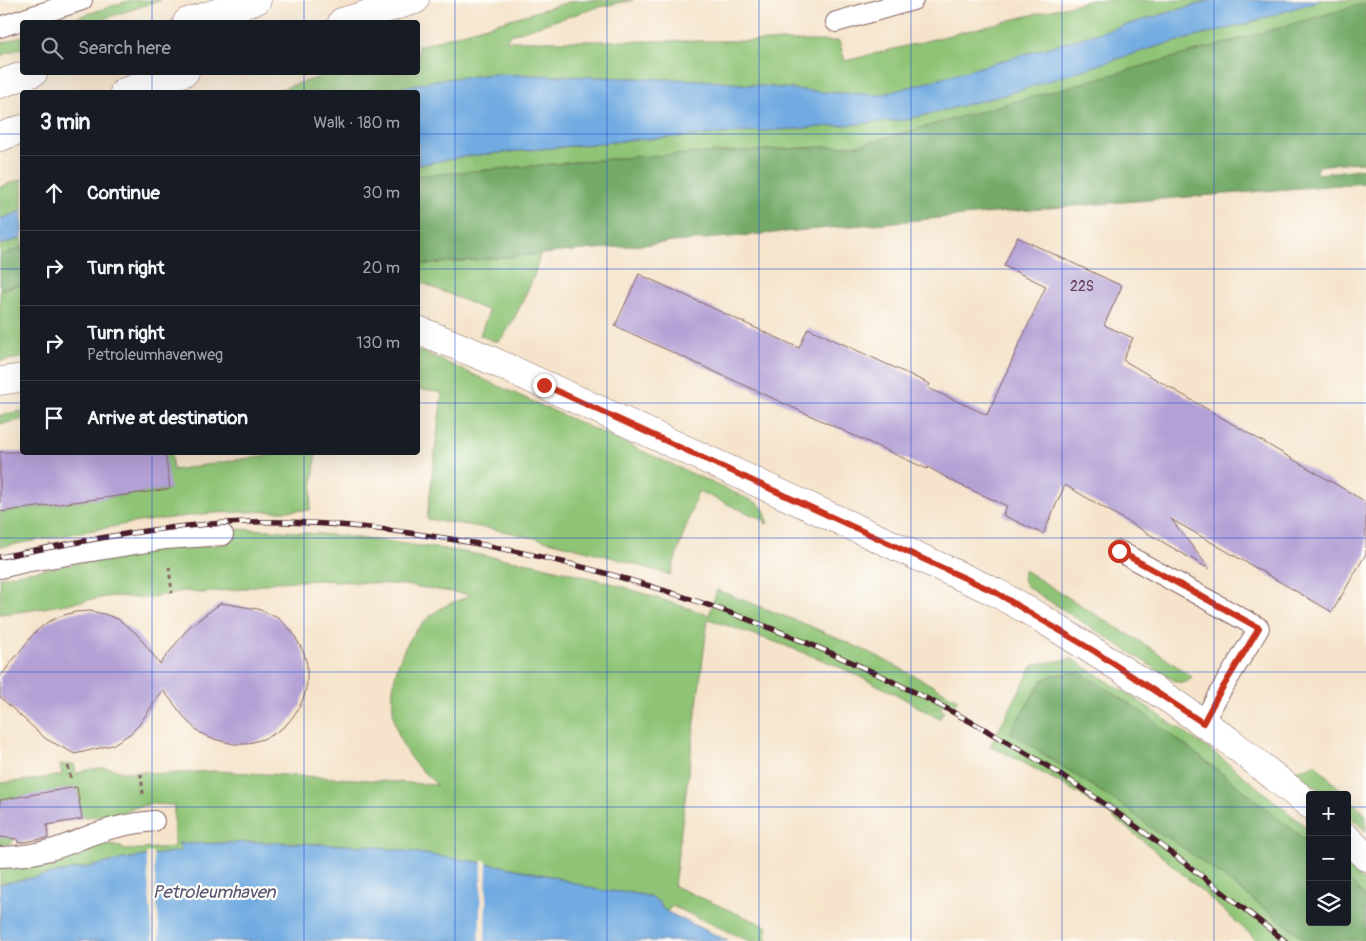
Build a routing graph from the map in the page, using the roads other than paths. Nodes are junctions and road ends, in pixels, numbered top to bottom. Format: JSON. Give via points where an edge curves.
{"nodes":[{"id":1,"x":82,"y":0,"type":"edge"},
{"id":2,"x":257,"y":0,"type":"edge"},
{"id":3,"x":416,"y":0,"type":"edge"},
{"id":4,"x":913,"y":0,"type":"edge"},
{"id":5,"x":20,"y":20,"type":"edge"},
{"id":6,"x":21,"y":20,"type":"edge"},
{"id":7,"x":194,"y":20,"type":"edge"},
{"id":8,"x":349,"y":20,"type":"edge"},
{"id":9,"x":836,"y":22,"type":"dead end"},
{"id":10,"x":0,"y":27,"type":"edge"},
{"id":11,"x":26,"y":75,"type":"edge"},
{"id":12,"x":176,"y":75,"type":"edge"},
{"id":13,"x":0,"y":84,"type":"edge"},
{"id":14,"x":130,"y":90,"type":"edge"},
{"id":15,"x":20,"y":130,"type":"edge"},
{"id":16,"x":0,"y":138,"type":"edge"},
{"id":17,"x":420,"y":331,"type":"edge"},
{"id":18,"x":20,"y":378,"type":"edge"},
{"id":19,"x":0,"y":381,"type":"edge"},
{"id":20,"x":222,"y":535,"type":"dead end"},
{"id":21,"x":1119,"y":551,"type":"dead end"},
{"id":22,"x":0,"y":568,"type":"edge"},
{"id":23,"x":1203,"y":723,"type":"junction"},
{"id":24,"x":1306,"y":802,"type":"edge"},
{"id":25,"x":154,"y":821,"type":"dead end"},
{"id":26,"x":1351,"y":842,"type":"edge"},
{"id":27,"x":1366,"y":856,"type":"edge"},
{"id":28,"x":0,"y":857,"type":"edge"}],
"edges":[{"from":1,"to":6,"type":"lane"},
{"from":2,"to":7,"type":"main road"},
{"from":3,"to":8,"type":"main road"},
{"from":4,"to":9,"type":"lane"},
{"from":5,"to":10,"type":"lane"},
{"from":11,"to":13,"type":"main road"},
{"from":12,"to":14,"type":"main road"},
{"from":15,"to":16,"type":"main road"},
{"from":17,"to":23,"type":"main road","via":[[484,357],[995,592],[1094,651]]},
{"from":18,"to":19,"type":"main road"},
{"from":20,"to":22,"type":"lane","via":[[166,538]]},
{"from":21,"to":23,"type":"lane","via":[[1259,628]]},
{"from":23,"to":24,"type":"main road"},
{"from":25,"to":28,"type":"lane","via":[[117,826],[51,850]]},
{"from":26,"to":27,"type":"main road"}]}
